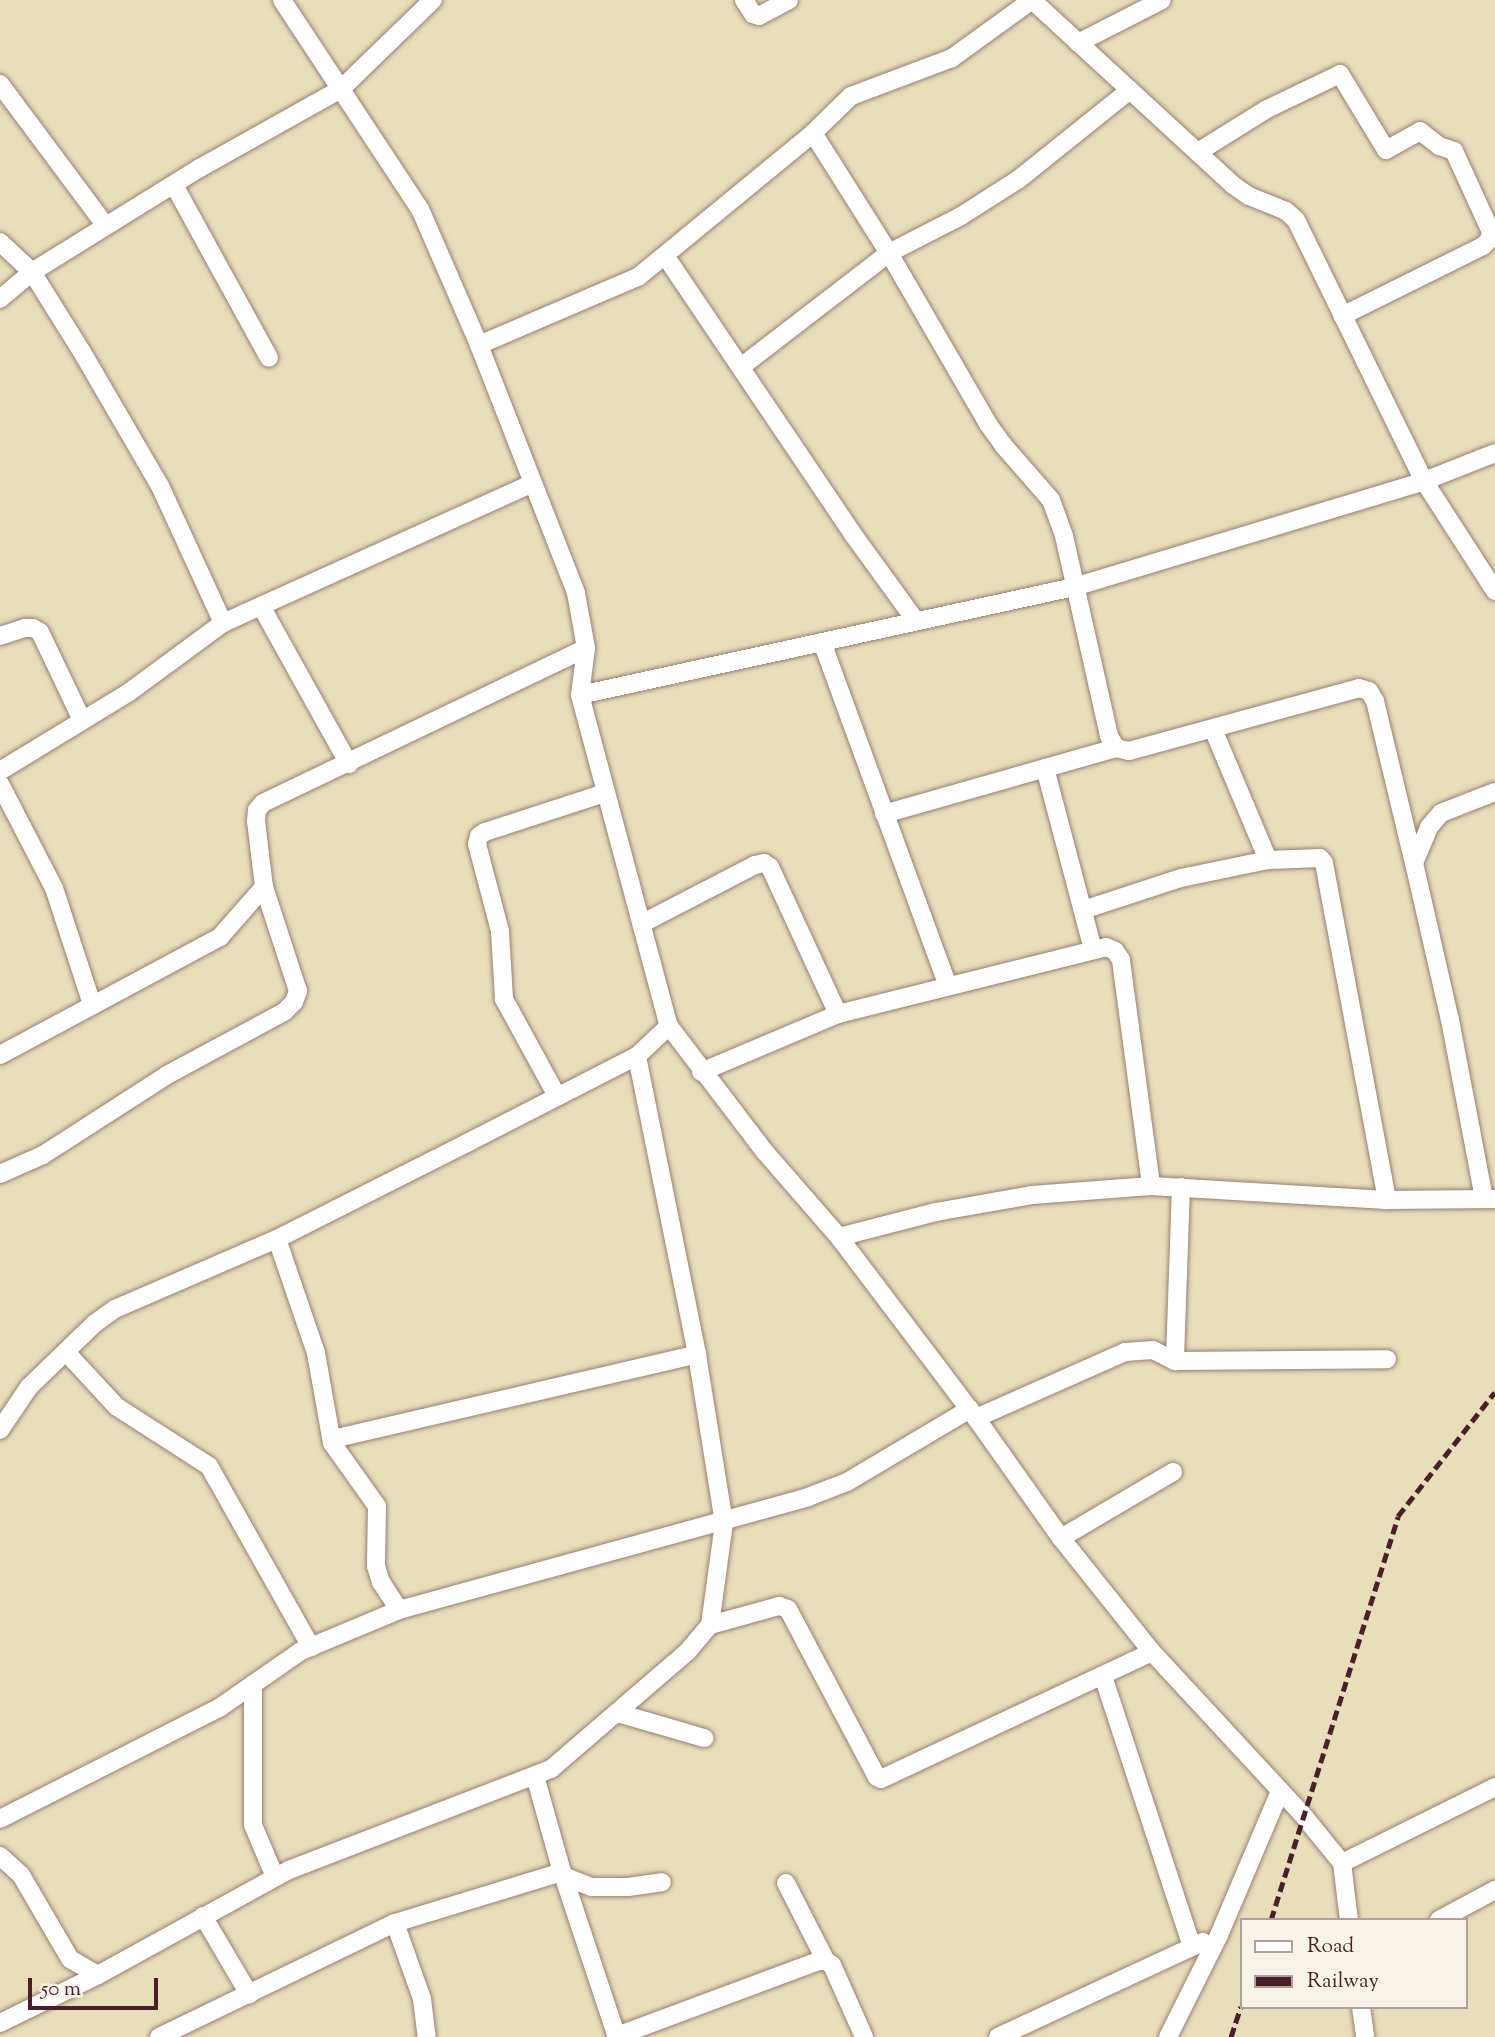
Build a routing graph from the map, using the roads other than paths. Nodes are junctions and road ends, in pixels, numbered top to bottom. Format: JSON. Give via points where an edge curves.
{"nodes":[{"id":1,"x":282,"y":0,"type":"edge"},
{"id":2,"x":433,"y":0,"type":"edge"},
{"id":3,"x":744,"y":0,"type":"edge"},
{"id":4,"x":789,"y":0,"type":"edge"},
{"id":5,"x":1032,"y":0,"type":"edge"},
{"id":6,"x":1162,"y":0,"type":"edge"},
{"id":7,"x":1078,"y":43,"type":"junction"},
{"id":8,"x":0,"y":84,"type":"edge"},
{"id":9,"x":341,"y":89,"type":"junction"},
{"id":10,"x":1130,"y":90,"type":"junction"},
{"id":11,"x":813,"y":134,"type":"junction"},
{"id":12,"x":1198,"y":152,"type":"junction"},
{"id":13,"x":174,"y":185,"type":"junction"},
{"id":14,"x":106,"y":226,"type":"junction"},
{"id":15,"x":0,"y":242,"type":"edge"},
{"id":16,"x":889,"y":253,"type":"junction"},
{"id":17,"x":666,"y":257,"type":"junction"},
{"id":18,"x":32,"y":272,"type":"junction"},
{"id":19,"x":0,"y":299,"type":"edge"},
{"id":20,"x":1342,"y":316,"type":"junction"},
{"id":21,"x":479,"y":345,"type":"junction"},
{"id":22,"x":269,"y":358,"type":"dead end"},
{"id":23,"x":741,"y":367,"type":"junction"},
{"id":24,"x":1495,"y":453,"type":"edge"},
{"id":25,"x":1424,"y":481,"type":"junction"},
{"id":26,"x":533,"y":482,"type":"junction"},
{"id":27,"x":1074,"y":587,"type":"junction"},
{"id":28,"x":1495,"y":591,"type":"edge"},
{"id":29,"x":261,"y":606,"type":"junction"},
{"id":30,"x":916,"y":621,"type":"junction"},
{"id":31,"x":223,"y":623,"type":"junction"},
{"id":32,"x":0,"y":636,"type":"edge"},
{"id":33,"x":821,"y":642,"type":"junction"},
{"id":34,"x":586,"y":648,"type":"junction"},
{"id":35,"x":580,"y":695,"type":"junction"},
{"id":36,"x":82,"y":720,"type":"junction"},
{"id":37,"x":1213,"y":729,"type":"junction"},
{"id":38,"x":1116,"y":748,"type":"junction"},
{"id":39,"x":349,"y":764,"type":"junction"},
{"id":40,"x":1045,"y":768,"type":"junction"},
{"id":41,"x":0,"y":771,"type":"edge"},
{"id":42,"x":0,"y":784,"type":"edge"},
{"id":43,"x":1495,"y":792,"type":"edge"},
{"id":44,"x":605,"y":793,"type":"junction"},
{"id":45,"x":884,"y":814,"type":"junction"},
{"id":46,"x":1268,"y":860,"type":"junction"},
{"id":47,"x":1414,"y":863,"type":"junction"},
{"id":48,"x":264,"y":887,"type":"junction"},
{"id":49,"x":1083,"y":909,"type":"junction"},
{"id":50,"x":643,"y":923,"type":"junction"},
{"id":51,"x":1093,"y":950,"type":"junction"},
{"id":52,"x":948,"y":986,"type":"junction"},
{"id":53,"x":92,"y":1004,"type":"junction"},
{"id":54,"x":838,"y":1014,"type":"junction"},
{"id":55,"x":669,"y":1026,"type":"junction"},
{"id":56,"x":0,"y":1055,"type":"edge"},
{"id":57,"x":638,"y":1056,"type":"junction"},
{"id":58,"x":701,"y":1072,"type":"junction"},
{"id":59,"x":558,"y":1097,"type":"junction"},
{"id":60,"x":0,"y":1174,"type":"edge"},
{"id":61,"x":1151,"y":1186,"type":"junction"},
{"id":62,"x":1181,"y":1187,"type":"junction"},
{"id":63,"x":1490,"y":1199,"type":"edge"},
{"id":64,"x":1387,"y":1200,"type":"junction"},
{"id":65,"x":839,"y":1237,"type":"junction"},
{"id":66,"x":277,"y":1239,"type":"junction"},
{"id":67,"x":66,"y":1352,"type":"junction"},
{"id":68,"x":697,"y":1354,"type":"junction"},
{"id":69,"x":1387,"y":1359,"type":"dead end"},
{"id":70,"x":1175,"y":1361,"type":"junction"},
{"id":71,"x":973,"y":1414,"type":"junction"},
{"id":72,"x":0,"y":1430,"type":"edge"},
{"id":73,"x":333,"y":1439,"type":"junction"},
{"id":74,"x":1172,"y":1472,"type":"dead end"},
{"id":75,"x":724,"y":1523,"type":"junction"},
{"id":76,"x":1061,"y":1538,"type":"junction"},
{"id":77,"x":399,"y":1610,"type":"junction"},
{"id":78,"x":710,"y":1625,"type":"junction"},
{"id":79,"x":312,"y":1647,"type":"junction"},
{"id":80,"x":1152,"y":1653,"type":"junction"},
{"id":81,"x":1103,"y":1676,"type":"junction"},
{"id":82,"x":253,"y":1684,"type":"junction"},
{"id":83,"x":618,"y":1713,"type":"junction"},
{"id":84,"x":704,"y":1738,"type":"dead end"},
{"id":85,"x":535,"y":1776,"type":"junction"},
{"id":86,"x":1495,"y":1787,"type":"edge"},
{"id":87,"x":1280,"y":1791,"type":"junction"},
{"id":88,"x":0,"y":1819,"type":"edge"},
{"id":89,"x":0,"y":1856,"type":"edge"},
{"id":90,"x":1342,"y":1863,"type":"junction"},
{"id":91,"x":562,"y":1874,"type":"junction"},
{"id":92,"x":275,"y":1877,"type":"junction"},
{"id":93,"x":662,"y":1882,"type":"dead end"},
{"id":94,"x":786,"y":1884,"type":"dead end"},
{"id":95,"x":1495,"y":1890,"type":"edge"},
{"id":96,"x":203,"y":1916,"type":"junction"},
{"id":97,"x":1349,"y":1918,"type":"edge"},
{"id":98,"x":1443,"y":1918,"type":"edge"},
{"id":99,"x":395,"y":1923,"type":"junction"},
{"id":100,"x":1219,"y":1935,"type":"junction"},
{"id":101,"x":1192,"y":1947,"type":"junction"},
{"id":102,"x":826,"y":1961,"type":"junction"},
{"id":103,"x":98,"y":1975,"type":"junction"},
{"id":104,"x":249,"y":1994,"type":"junction"},
{"id":105,"x":1361,"y":2009,"type":"edge"},
{"id":106,"x":0,"y":2023,"type":"edge"},
{"id":107,"x":617,"y":2036,"type":"edge"},
{"id":108,"x":159,"y":2037,"type":"edge"},
{"id":109,"x":427,"y":2037,"type":"edge"},
{"id":110,"x":864,"y":2037,"type":"edge"},
{"id":111,"x":998,"y":2037,"type":"edge"},
{"id":112,"x":1168,"y":2037,"type":"edge"},
{"id":113,"x":1365,"y":2037,"type":"edge"}],
"edges":[{"from":1,"to":9,"type":"street"},
{"from":2,"to":9,"type":"street"},
{"from":3,"to":4,"type":"street","via":[[753,14],[760,16]]},
{"from":5,"to":7,"type":"street"},
{"from":5,"to":11,"type":"street","via":[[952,58],[851,96]]},
{"from":6,"to":7,"type":"street"},
{"from":7,"to":10,"type":"street"},
{"from":8,"to":14,"type":"street"},
{"from":9,"to":13,"type":"street"},
{"from":9,"to":21,"type":"street","via":[[420,209]]},
{"from":10,"to":12,"type":"street"},
{"from":10,"to":16,"type":"street","via":[[1020,179]]},
{"from":11,"to":16,"type":"street"},
{"from":11,"to":17,"type":"street"},
{"from":12,"to":20,"type":"street","via":[[1249,196],[1296,220]]},
{"from":12,"to":20,"type":"street","via":[[1267,109],[1340,74],[1386,150],[1420,131],[1454,151],[1491,232],[1489,240]]},
{"from":13,"to":14,"type":"street"},
{"from":13,"to":22,"type":"street"},
{"from":14,"to":18,"type":"street"},
{"from":15,"to":18,"type":"street"},
{"from":16,"to":23,"type":"street"},
{"from":16,"to":27,"type":"street","via":[[988,424],[1051,500]]},
{"from":17,"to":21,"type":"street","via":[[638,277]]},
{"from":17,"to":23,"type":"street"},
{"from":18,"to":19,"type":"street"},
{"from":18,"to":31,"type":"street","via":[[160,486]]},
{"from":20,"to":25,"type":"street"},
{"from":21,"to":26,"type":"street"},
{"from":23,"to":30,"type":"street"},
{"from":24,"to":25,"type":"street"},
{"from":25,"to":27,"type":"street"},
{"from":25,"to":28,"type":"street"},
{"from":26,"to":29,"type":"street"},
{"from":26,"to":34,"type":"street","via":[[576,593]]},
{"from":27,"to":30,"type":"street"},
{"from":27,"to":38,"type":"street","via":[[1109,736]]},
{"from":29,"to":31,"type":"street"},
{"from":29,"to":39,"type":"street"},
{"from":30,"to":33,"type":"street"},
{"from":31,"to":36,"type":"street","via":[[128,693]]},
{"from":32,"to":36,"type":"street","via":[[24,628],[40,632]]},
{"from":33,"to":35,"type":"street"},
{"from":33,"to":45,"type":"street"},
{"from":34,"to":35,"type":"street"},
{"from":34,"to":39,"type":"street"},
{"from":35,"to":44,"type":"street"},
{"from":36,"to":41,"type":"street"},
{"from":37,"to":38,"type":"street","via":[[1129,751]]},
{"from":37,"to":46,"type":"street"},
{"from":37,"to":47,"type":"street","via":[[1359,688],[1369,691]]},
{"from":38,"to":40,"type":"street"},
{"from":39,"to":48,"type":"street","via":[[263,803],[257,810]]},
{"from":40,"to":45,"type":"street"},
{"from":40,"to":49,"type":"street"},
{"from":42,"to":53,"type":"street","via":[[58,897]]},
{"from":43,"to":47,"type":"street","via":[[1441,813],[1429,827]]},
{"from":44,"to":50,"type":"street"},
{"from":44,"to":59,"type":"street","via":[[485,832],[477,844],[500,931],[504,999]]},
{"from":45,"to":52,"type":"street"},
{"from":46,"to":49,"type":"street","via":[[1181,878]]},
{"from":46,"to":64,"type":"street","via":[[1313,856],[1324,863]]},
{"from":47,"to":63,"type":"street"},
{"from":48,"to":53,"type":"street","via":[[220,937]]},
{"from":48,"to":60,"type":"street","via":[[298,990],[294,1002],[284,1012],[167,1075],[43,1155]]},
{"from":49,"to":51,"type":"street"},
{"from":50,"to":54,"type":"street","via":[[764,863],[770,867]]},
{"from":50,"to":55,"type":"street"},
{"from":51,"to":52,"type":"street"},
{"from":51,"to":61,"type":"street","via":[[1105,947],[1121,960]]},
{"from":52,"to":54,"type":"street"},
{"from":53,"to":56,"type":"street"},
{"from":54,"to":58,"type":"street"},
{"from":55,"to":57,"type":"street"},
{"from":55,"to":58,"type":"street"},
{"from":57,"to":59,"type":"street"},
{"from":57,"to":68,"type":"street"},
{"from":58,"to":65,"type":"street"},
{"from":59,"to":66,"type":"street"},
{"from":61,"to":62,"type":"street"},
{"from":61,"to":65,"type":"street","via":[[1032,1195],[936,1212]]},
{"from":62,"to":64,"type":"street"},
{"from":62,"to":70,"type":"street"},
{"from":63,"to":64,"type":"street"},
{"from":65,"to":71,"type":"street"},
{"from":66,"to":67,"type":"street","via":[[115,1309]]},
{"from":66,"to":73,"type":"street","via":[[316,1353]]},
{"from":67,"to":72,"type":"street","via":[[29,1387]]},
{"from":67,"to":79,"type":"street","via":[[117,1407],[209,1466]]},
{"from":68,"to":73,"type":"street"},
{"from":68,"to":75,"type":"street"},
{"from":69,"to":70,"type":"street"},
{"from":70,"to":71,"type":"street","via":[[1153,1350],[1125,1352]]},
{"from":71,"to":75,"type":"street","via":[[847,1482]]},
{"from":71,"to":76,"type":"street"},
{"from":73,"to":77,"type":"street","via":[[377,1506],[376,1566]]},
{"from":74,"to":76,"type":"street"},
{"from":75,"to":77,"type":"street","via":[[587,1556]]},
{"from":75,"to":78,"type":"street"},
{"from":76,"to":80,"type":"street"},
{"from":77,"to":79,"type":"street"},
{"from":78,"to":81,"type":"street","via":[[779,1606],[788,1609],[881,1779]]},
{"from":78,"to":83,"type":"street","via":[[688,1651]]},
{"from":79,"to":82,"type":"street"},
{"from":80,"to":81,"type":"street"},
{"from":80,"to":87,"type":"street"},
{"from":81,"to":101,"type":"street"},
{"from":82,"to":88,"type":"street","via":[[219,1708]]},
{"from":82,"to":92,"type":"street","via":[[253,1825]]},
{"from":83,"to":84,"type":"street"},
{"from":83,"to":85,"type":"street","via":[[568,1756]]},
{"from":85,"to":91,"type":"street"},
{"from":85,"to":92,"type":"street"},
{"from":86,"to":90,"type":"street"},
{"from":87,"to":90,"type":"street"},
{"from":87,"to":100,"type":"street"},
{"from":89,"to":103,"type":"street","via":[[21,1875],[70,1959]]},
{"from":90,"to":97,"type":"street"},
{"from":91,"to":93,"type":"street","via":[[592,1887]]},
{"from":91,"to":99,"type":"street"},
{"from":91,"to":107,"type":"street"},
{"from":92,"to":96,"type":"street"},
{"from":94,"to":102,"type":"street"},
{"from":95,"to":98,"type":"street"},
{"from":96,"to":103,"type":"street"},
{"from":96,"to":104,"type":"street"},
{"from":99,"to":104,"type":"street"},
{"from":99,"to":109,"type":"street","via":[[422,1999]]},
{"from":100,"to":101,"type":"street"},
{"from":100,"to":112,"type":"street"},
{"from":101,"to":111,"type":"street"},
{"from":102,"to":107,"type":"street"},
{"from":102,"to":110,"type":"street"},
{"from":103,"to":106,"type":"street"},
{"from":104,"to":108,"type":"street"},
{"from":105,"to":113,"type":"street"}]}
